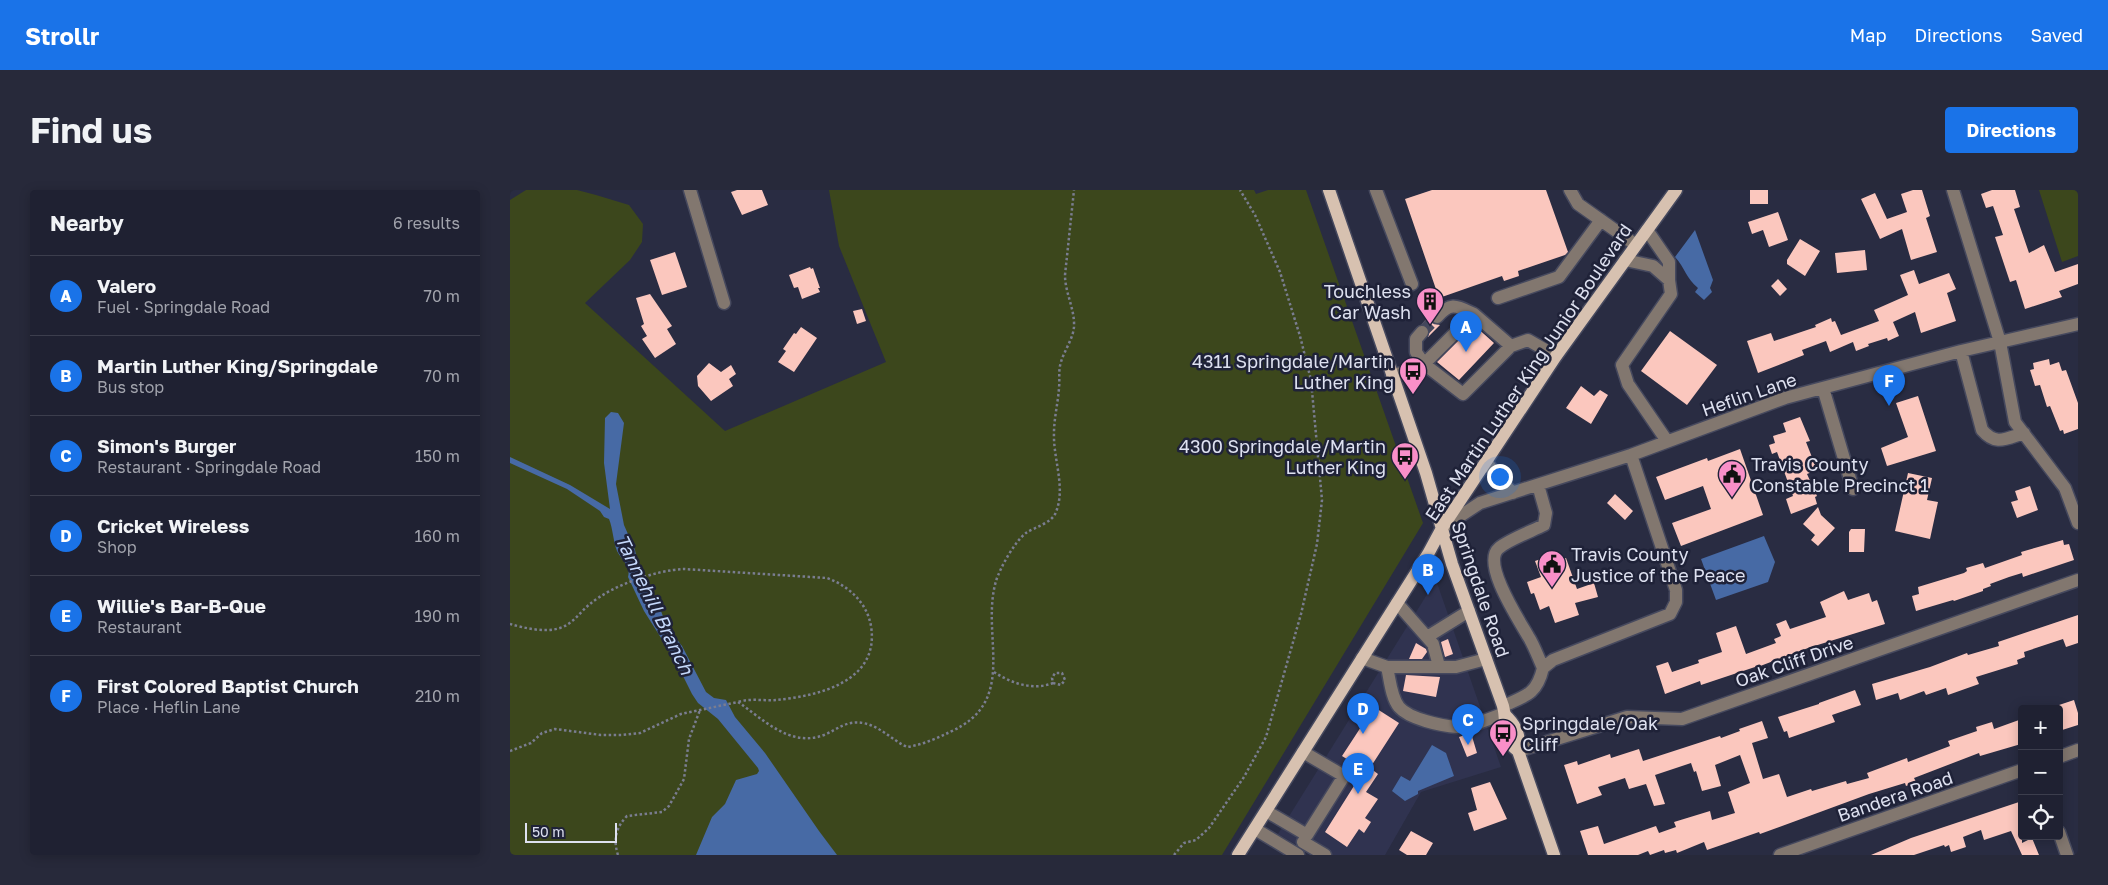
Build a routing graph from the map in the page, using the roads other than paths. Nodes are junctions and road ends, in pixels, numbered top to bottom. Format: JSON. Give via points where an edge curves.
{"nodes":[{"id":1,"x":690,"y":190,"type":"edge"},
{"id":2,"x":1329,"y":190,"type":"edge"},
{"id":3,"x":1376,"y":190,"type":"edge"},
{"id":4,"x":1570,"y":190,"type":"edge"},
{"id":5,"x":1676,"y":190,"type":"edge"},
{"id":6,"x":1953,"y":190,"type":"edge"},
{"id":7,"x":1601,"y":220,"type":"junction"},
{"id":8,"x":1647,"y":230,"type":"junction"},
{"id":9,"x":1636,"y":245,"type":"junction"},
{"id":10,"x":1625,"y":260,"type":"junction"},
{"id":11,"x":1669,"y":280,"type":"junction"},
{"id":12,"x":1412,"y":284,"type":"dead end"},
{"id":13,"x":1498,"y":298,"type":"dead end"},
{"id":14,"x":724,"y":304,"type":"dead end"},
{"id":15,"x":1474,"y":314,"type":"junction"},
{"id":16,"x":1437,"y":317,"type":"tunnel mouth"},
{"id":17,"x":2078,"y":324,"type":"edge"},
{"id":18,"x":1422,"y":332,"type":"tunnel mouth"},
{"id":19,"x":2000,"y":342,"type":"junction"},
{"id":20,"x":1511,"y":346,"type":"junction"},
{"id":21,"x":1961,"y":351,"type":"junction"},
{"id":22,"x":1556,"y":356,"type":"junction"},
{"id":23,"x":1424,"y":364,"type":"junction"},
{"id":24,"x":1392,"y":375,"type":"junction"},
{"id":25,"x":1823,"y":388,"type":"junction"},
{"id":26,"x":2024,"y":434,"type":"junction"},
{"id":27,"x":1668,"y":441,"type":"junction"},
{"id":28,"x":1631,"y":455,"type":"junction"},
{"id":29,"x":1487,"y":462,"type":"junction"},
{"id":30,"x":1538,"y":485,"type":"junction"},
{"id":31,"x":1853,"y":489,"type":"dead end"},
{"id":32,"x":1513,"y":493,"type":"junction"},
{"id":33,"x":2078,"y":523,"type":"edge"},
{"id":34,"x":1442,"y":528,"type":"junction"},
{"id":35,"x":2078,"y":580,"type":"edge"},
{"id":36,"x":1397,"y":603,"type":"junction"},
{"id":37,"x":1469,"y":611,"type":"junction"},
{"id":38,"x":1427,"y":637,"type":"junction"},
{"id":39,"x":1362,"y":658,"type":"junction"},
{"id":40,"x":1486,"y":659,"type":"junction"},
{"id":41,"x":1439,"y":666,"type":"junction"},
{"id":42,"x":1387,"y":667,"type":"junction"},
{"id":43,"x":1543,"y":668,"type":"junction"},
{"id":44,"x":1504,"y":711,"type":"junction"},
{"id":45,"x":2078,"y":750,"type":"edge"},
{"id":46,"x":1518,"y":751,"type":"junction"},
{"id":47,"x":1303,"y":752,"type":"junction"},
{"id":48,"x":2063,"y":756,"type":"edge"},
{"id":49,"x":2018,"y":771,"type":"edge"},
{"id":50,"x":1266,"y":811,"type":"junction"},
{"id":51,"x":1255,"y":829,"type":"junction"},
{"id":52,"x":1305,"y":838,"type":"junction"},
{"id":53,"x":2062,"y":840,"type":"edge"},
{"id":54,"x":1297,"y":854,"type":"edge"},
{"id":55,"x":1238,"y":855,"type":"edge"},
{"id":56,"x":1326,"y":855,"type":"edge"},
{"id":57,"x":1554,"y":855,"type":"edge"},
{"id":58,"x":1780,"y":855,"type":"edge"},
{"id":59,"x":2067,"y":855,"type":"edge"}],
"edges":[{"from":1,"to":14,"type":"street"},
{"from":2,"to":24,"type":"main road","name":"Springdale Road"},
{"from":3,"to":12,"type":"street"},
{"from":4,"to":7,"type":"street","via":[[1578,204]]},
{"from":5,"to":8,"type":"main road","name":"East Martin Luther King Junior Boulevard"},
{"from":6,"to":19,"type":"street"},
{"from":7,"to":9,"type":"street"},
{"from":7,"to":13,"type":"street","via":[[1560,277]]},
{"from":8,"to":9,"type":"main road","name":"East Martin Luther King Junior Boulevard"},
{"from":8,"to":11,"type":"street","via":[[1669,262]]},
{"from":9,"to":10,"type":"main road","name":"East Martin Luther King Junior Boulevard"},
{"from":10,"to":11,"type":"street","via":[[1653,266]]},
{"from":10,"to":22,"type":"main road","name":"East Martin Luther King Junior Boulevard"},
{"from":11,"to":27,"type":"street","via":[[1671,294],[1622,365],[1628,384]]},
{"from":15,"to":16,"type":"street","via":[[1456,306],[1445,308]]},
{"from":15,"to":20,"type":"street"},
{"from":15,"to":23,"type":"street"},
{"from":17,"to":19,"type":"street","name":"Heflin Lane"},
{"from":18,"to":23,"type":"street","via":[[1416,339],[1416,352]]},
{"from":19,"to":21,"type":"street","name":"Heflin Lane"},
{"from":19,"to":26,"type":"street","via":[[2015,422]]},
{"from":20,"to":22,"type":"street","via":[[1528,340]]},
{"from":20,"to":23,"type":"street","via":[[1463,394]]},
{"from":21,"to":25,"type":"street","name":"Heflin Lane"},
{"from":21,"to":26,"type":"street","via":[[1982,430],[1997,441]]},
{"from":22,"to":29,"type":"main road","name":"East Martin Luther King Junior Boulevard"},
{"from":23,"to":24,"type":"street","via":[[1412,371]]},
{"from":24,"to":34,"type":"main road","name":"Springdale Road"},
{"from":25,"to":27,"type":"street","name":"Heflin Lane","via":[[1785,398]]},
{"from":25,"to":31,"type":"street"},
{"from":26,"to":33,"type":"street","via":[[2065,488]]},
{"from":27,"to":28,"type":"street","name":"Heflin Lane"},
{"from":28,"to":30,"type":"street","name":"Heflin Lane"},
{"from":28,"to":43,"type":"street","via":[[1676,590],[1676,602],[1670,614],[1553,660]]},
{"from":29,"to":32,"type":"street"},
{"from":29,"to":34,"type":"main road","name":"East Martin Luther King Junior Boulevard"},
{"from":30,"to":32,"type":"street","name":"Heflin Lane"},
{"from":30,"to":43,"type":"street","via":[[1546,513],[1544,525],[1498,548],[1494,567],[1514,614]]},
{"from":32,"to":34,"type":"street","name":"Heflin Lane","via":[[1480,503]]},
{"from":34,"to":36,"type":"main road","name":"East Martin Luther King Junior Boulevard"},
{"from":34,"to":37,"type":"main road","name":"Springdale Road"},
{"from":35,"to":46,"type":"street","name":"Oak Cliff Drive","via":[[1682,719],[1628,717]]},
{"from":36,"to":38,"type":"street"},
{"from":36,"to":39,"type":"main road","name":"East Martin Luther King Junior Boulevard"},
{"from":37,"to":38,"type":"street"},
{"from":37,"to":40,"type":"main road","name":"Springdale Road"},
{"from":38,"to":41,"type":"street","via":[[1433,644]]},
{"from":39,"to":42,"type":"street"},
{"from":39,"to":47,"type":"main road","name":"East Martin Luther King Junior Boulevard"},
{"from":40,"to":41,"type":"street","via":[[1456,666]]},
{"from":40,"to":44,"type":"main road","name":"Springdale Road"},
{"from":41,"to":42,"type":"street"},
{"from":42,"to":44,"type":"street","via":[[1398,706],[1425,721],[1458,727]]},
{"from":43,"to":44,"type":"street","via":[[1536,688]]},
{"from":44,"to":46,"type":"main road","name":"Springdale Road","via":[[1518,734]]},
{"from":45,"to":48,"type":"street"},
{"from":46,"to":57,"type":"main road","name":"Springdale Road"},
{"from":47,"to":50,"type":"main road","name":"East Martin Luther King Junior Boulevard"},
{"from":47,"to":52,"type":"street","via":[[1344,776]]},
{"from":49,"to":58,"type":"street","name":"Bandera Road"},
{"from":50,"to":51,"type":"main road","name":"East Martin Luther King Junior Boulevard"},
{"from":50,"to":52,"type":"street"},
{"from":51,"to":54,"type":"street"},
{"from":51,"to":55,"type":"main road","name":"East Martin Luther King Junior Boulevard"},
{"from":52,"to":54,"type":"street"},
{"from":52,"to":56,"type":"street"},
{"from":53,"to":59,"type":"street"}]}
